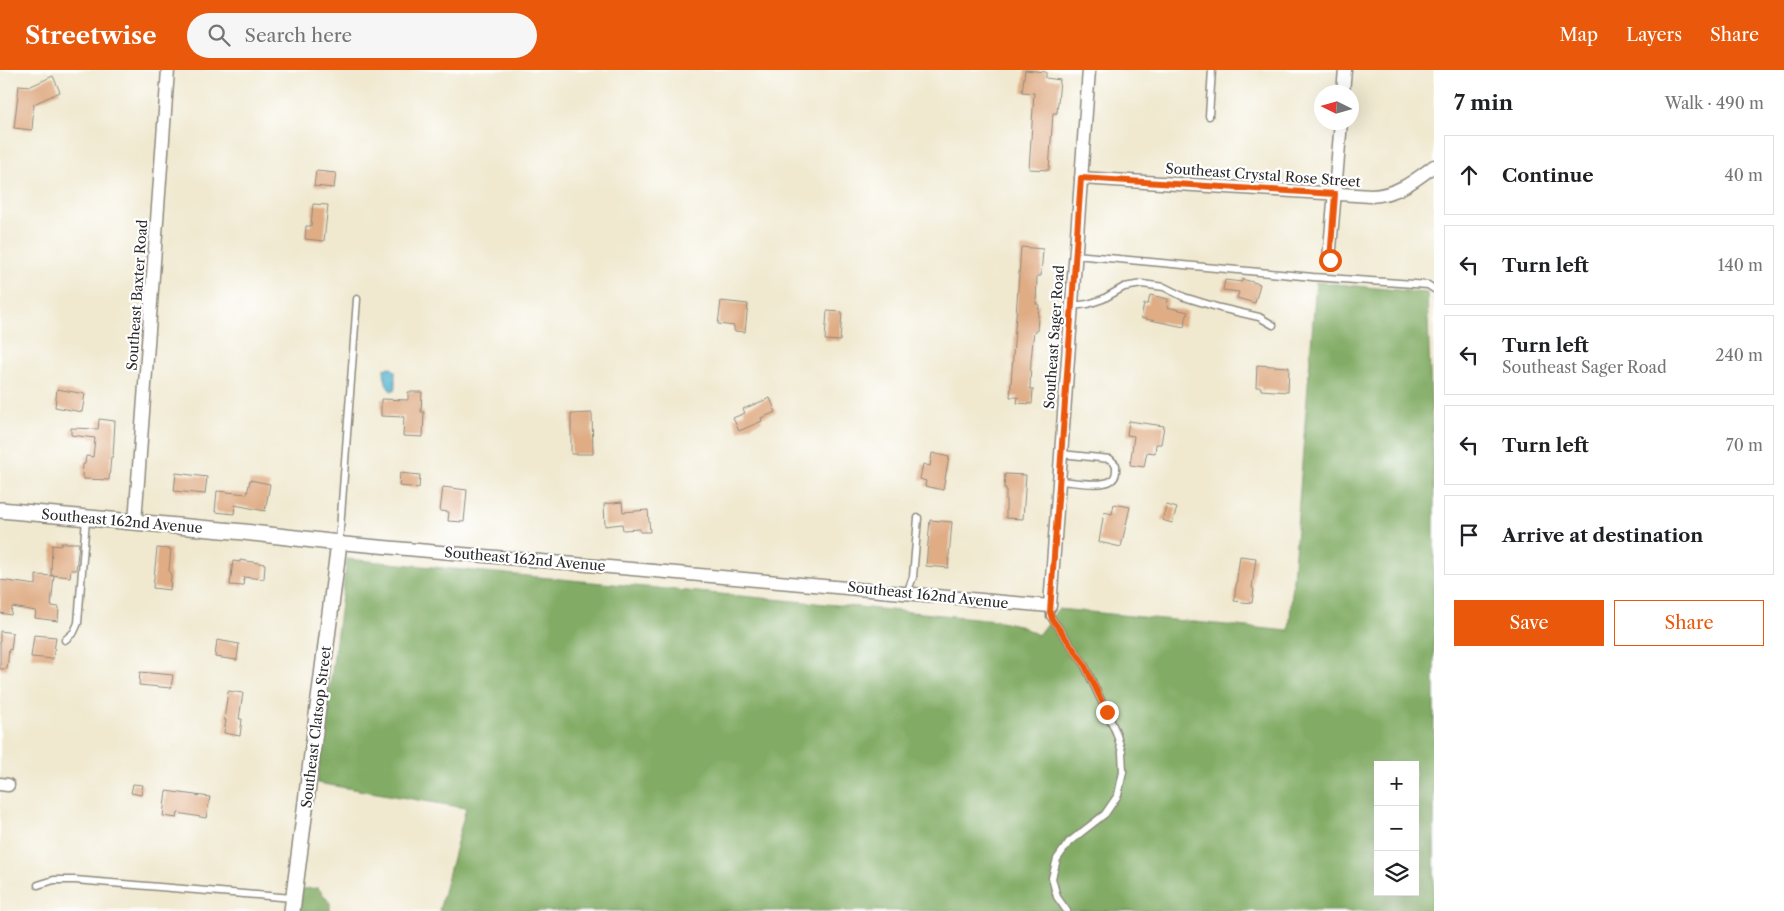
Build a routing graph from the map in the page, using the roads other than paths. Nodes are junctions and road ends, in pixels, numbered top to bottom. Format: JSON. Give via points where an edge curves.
{"nodes":[{"id":1,"x":168,"y":70,"type":"edge"},
{"id":2,"x":1089,"y":70,"type":"edge"},
{"id":3,"x":1212,"y":70,"type":"edge"},
{"id":4,"x":1345,"y":70,"type":"edge"},
{"id":5,"x":1344,"y":85,"type":"edge"},
{"id":6,"x":1209,"y":116,"type":"dead end"},
{"id":7,"x":1339,"y":130,"type":"edge"},
{"id":8,"x":1434,"y":166,"type":"edge"},
{"id":9,"x":1081,"y":178,"type":"junction"},
{"id":10,"x":1335,"y":194,"type":"junction"},
{"id":11,"x":1075,"y":255,"type":"junction"},
{"id":12,"x":1330,"y":260,"type":"dead end"},
{"id":13,"x":1434,"y":289,"type":"edge"},
{"id":14,"x":356,"y":299,"type":"dead end"},
{"id":15,"x":1071,"y":306,"type":"junction"},
{"id":16,"x":1273,"y":325,"type":"dead end"},
{"id":17,"x":1061,"y":454,"type":"junction"},
{"id":18,"x":1059,"y":480,"type":"junction"},
{"id":19,"x":0,"y":510,"type":"edge"},
{"id":20,"x":86,"y":518,"type":"junction"},
{"id":21,"x":918,"y":518,"type":"dead end"},
{"id":22,"x":135,"y":522,"type":"junction"},
{"id":23,"x":339,"y":542,"type":"junction"},
{"id":24,"x":907,"y":593,"type":"junction"},
{"id":25,"x":1050,"y":606,"type":"junction"},
{"id":26,"x":65,"y":640,"type":"dead end"},
{"id":27,"x":38,"y":885,"type":"dead end"},
{"id":28,"x":293,"y":905,"type":"edge"},
{"id":29,"x":1067,"y":911,"type":"edge"}],
"edges":[{"from":1,"to":22,"type":"street","name":"Southeast Baxter Road"},
{"from":2,"to":9,"type":"street","name":"Southeast Sager Road"},
{"from":3,"to":6,"type":"lane"},
{"from":4,"to":5,"type":"street"},
{"from":7,"to":10,"type":"street"},
{"from":8,"to":10,"type":"street","name":"Southeast Crystal Rose Street","via":[[1412,183],[1384,196]]},
{"from":9,"to":10,"type":"street","name":"Southeast Crystal Rose Street"},
{"from":9,"to":11,"type":"street","name":"Southeast Sager Road"},
{"from":10,"to":12,"type":"street"},
{"from":11,"to":13,"type":"lane","via":[[1428,285]]},
{"from":11,"to":15,"type":"street","name":"Southeast Sager Road"},
{"from":14,"to":23,"type":"lane"},
{"from":15,"to":16,"type":"lane","via":[[1088,304],[1124,287],[1142,284],[1164,287],[1184,297],[1260,317]]},
{"from":15,"to":17,"type":"street","name":"Southeast Sager Road"},
{"from":17,"to":18,"type":"street","name":"Southeast Sager Road"},
{"from":17,"to":18,"type":"lane","via":[[1110,459],[1116,464],[1116,473],[1112,480],[1103,483]]},
{"from":18,"to":25,"type":"street","name":"Southeast Sager Road"},
{"from":19,"to":20,"type":"street","name":"Southeast 162nd Avenue"},
{"from":20,"to":22,"type":"street","name":"Southeast 162nd Avenue"},
{"from":20,"to":26,"type":"lane","via":[[78,623]]},
{"from":21,"to":24,"type":"lane","via":[[913,577]]},
{"from":22,"to":23,"type":"street","name":"Southeast 162nd Avenue"},
{"from":23,"to":24,"type":"street","name":"Southeast 162nd Avenue"},
{"from":23,"to":28,"type":"street","name":"Southeast Clatsop Street"},
{"from":24,"to":25,"type":"street","name":"Southeast 162nd Avenue"},
{"from":25,"to":29,"type":"lane","via":[[1050,616],[1083,662],[1116,732],[1123,759],[1118,795],[1105,814],[1069,842],[1057,859],[1052,878],[1057,897]]},
{"from":27,"to":28,"type":"lane","via":[[54,880],[75,880]]}]}
